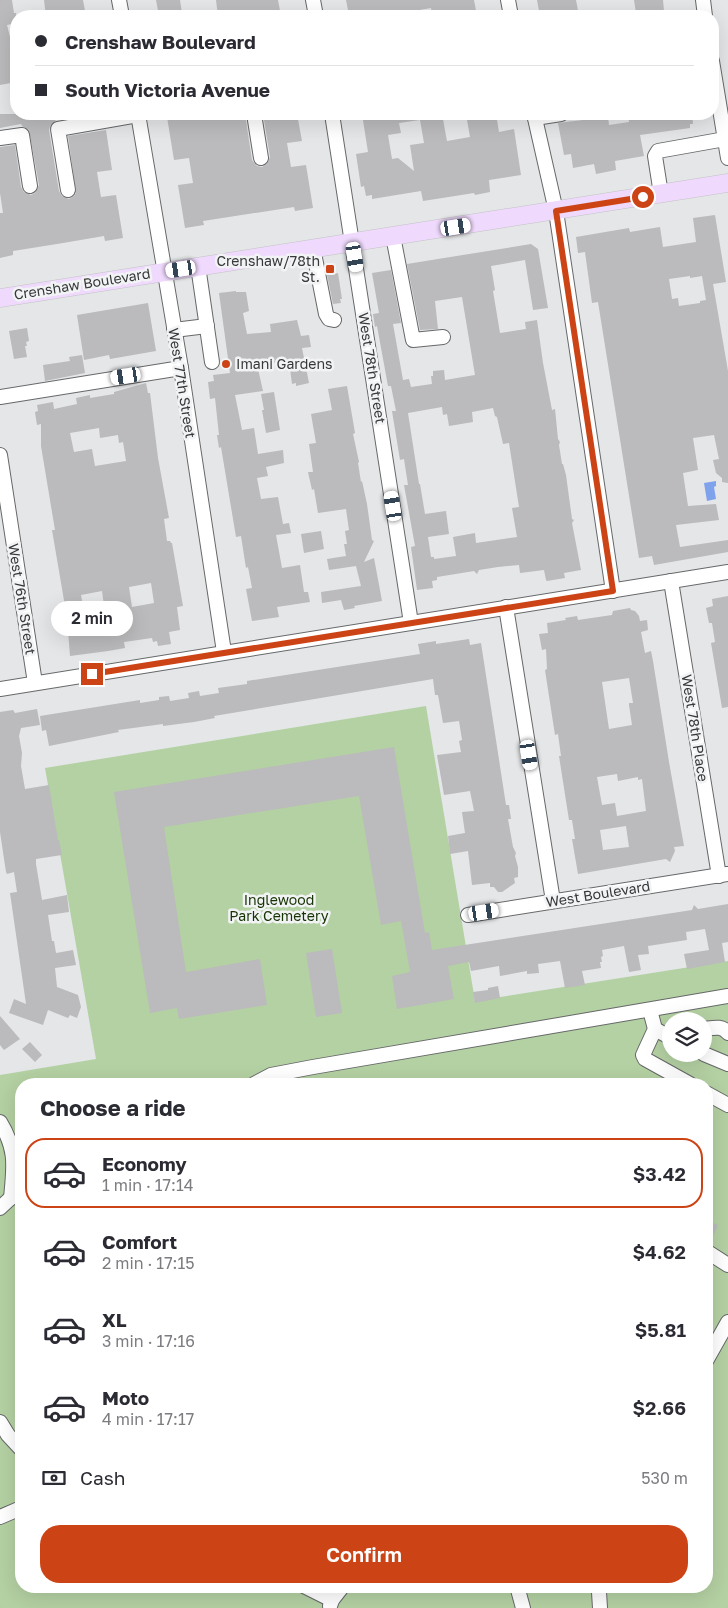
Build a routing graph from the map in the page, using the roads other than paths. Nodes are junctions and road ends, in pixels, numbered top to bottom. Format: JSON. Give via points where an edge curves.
{"nodes":[{"id":1,"x":719,"y":103,"type":"edge"},
{"id":2,"x":106,"y":120,"type":"edge"},
{"id":3,"x":139,"y":120,"type":"edge"},
{"id":4,"x":255,"y":120,"type":"edge"},
{"id":5,"x":333,"y":120,"type":"edge"},
{"id":6,"x":535,"y":120,"type":"edge"},
{"id":7,"x":0,"y":138,"type":"edge"},
{"id":8,"x":725,"y":139,"type":"junction"},
{"id":9,"x":261,"y":158,"type":"dead end"},
{"id":10,"x":728,"y":158,"type":"edge"},
{"id":11,"x":728,"y":183,"type":"edge"},
{"id":12,"x":30,"y":186,"type":"dead end"},
{"id":13,"x":68,"y":190,"type":"dead end"},
{"id":14,"x":661,"y":194,"type":"junction"},
{"id":15,"x":556,"y":211,"type":"junction"},
{"id":16,"x":393,"y":236,"type":"junction"},
{"id":17,"x":352,"y":242,"type":"junction"},
{"id":18,"x":313,"y":248,"type":"junction"},
{"id":19,"x":198,"y":266,"type":"junction"},
{"id":20,"x":164,"y":271,"type":"junction"},
{"id":21,"x":0,"y":298,"type":"edge"},
{"id":22,"x":334,"y":320,"type":"dead end"},
{"id":23,"x":207,"y":326,"type":"junction"},
{"id":24,"x":174,"y":330,"type":"junction"},
{"id":25,"x":443,"y":337,"type":"dead end"},
{"id":26,"x":212,"y":362,"type":"dead end"},
{"id":27,"x":181,"y":368,"type":"junction"},
{"id":28,"x":0,"y":396,"type":"edge"},
{"id":29,"x":0,"y":455,"type":"edge"},
{"id":30,"x":728,"y":572,"type":"edge"},
{"id":31,"x":671,"y":581,"type":"junction"},
{"id":32,"x":613,"y":591,"type":"junction"},
{"id":33,"x":506,"y":607,"type":"junction"},
{"id":34,"x":411,"y":623,"type":"junction"},
{"id":35,"x":224,"y":652,"type":"junction"},
{"id":36,"x":35,"y":683,"type":"junction"},
{"id":37,"x":0,"y":688,"type":"edge"},
{"id":38,"x":724,"y":875,"type":"edge"},
{"id":39,"x":552,"y":901,"type":"junction"},
{"id":40,"x":468,"y":915,"type":"dead end"},
{"id":41,"x":728,"y":996,"type":"edge"},
{"id":42,"x":650,"y":1010,"type":"junction"},
{"id":43,"x":662,"y":1028,"type":"edge"},
{"id":44,"x":712,"y":1028,"type":"edge"},
{"id":45,"x":728,"y":1033,"type":"edge"},
{"id":46,"x":662,"y":1038,"type":"edge"},
{"id":47,"x":712,"y":1057,"type":"edge"},
{"id":48,"x":728,"y":1064,"type":"edge"},
{"id":49,"x":265,"y":1078,"type":"edge"},
{"id":50,"x":679,"y":1078,"type":"edge"},
{"id":51,"x":713,"y":1097,"type":"edge"},
{"id":52,"x":728,"y":1105,"type":"edge"},
{"id":53,"x":0,"y":1122,"type":"edge"},
{"id":54,"x":15,"y":1162,"type":"edge"},
{"id":55,"x":15,"y":1194,"type":"edge"},
{"id":56,"x":0,"y":1208,"type":"edge"},
{"id":57,"x":713,"y":1255,"type":"edge"},
{"id":58,"x":728,"y":1265,"type":"edge"},
{"id":59,"x":728,"y":1322,"type":"edge"},
{"id":60,"x":713,"y":1349,"type":"edge"},
{"id":61,"x":0,"y":1422,"type":"edge"},
{"id":62,"x":15,"y":1443,"type":"edge"},
{"id":63,"x":15,"y":1511,"type":"edge"},
{"id":64,"x":0,"y":1517,"type":"edge"},
{"id":65,"x":314,"y":1593,"type":"edge"},
{"id":66,"x":338,"y":1593,"type":"edge"},
{"id":67,"x":519,"y":1593,"type":"edge"},
{"id":68,"x":599,"y":1593,"type":"edge"},
{"id":69,"x":331,"y":1604,"type":"edge"},
{"id":70,"x":524,"y":1608,"type":"edge"},
{"id":71,"x":600,"y":1608,"type":"edge"}],
"edges":[{"from":1,"to":8,"type":"street"},
{"from":2,"to":13,"type":"street","via":[[58,129]]},
{"from":3,"to":20,"type":"street","name":"West 77th Street"},
{"from":4,"to":9,"type":"street"},
{"from":5,"to":17,"type":"street","name":"West 78th Street"},
{"from":6,"to":15,"type":"street"},
{"from":7,"to":12,"type":"street","via":[[22,135]]},
{"from":8,"to":10,"type":"street"},
{"from":8,"to":14,"type":"street","via":[[658,151],[655,156]]},
{"from":11,"to":14,"type":"main road","name":"Crenshaw Boulevard"},
{"from":14,"to":15,"type":"main road","name":"Crenshaw Boulevard"},
{"from":15,"to":16,"type":"main road","name":"Crenshaw Boulevard"},
{"from":15,"to":32,"type":"street"},
{"from":16,"to":17,"type":"main road","name":"Crenshaw Boulevard"},
{"from":16,"to":25,"type":"street","via":[[413,340]]},
{"from":17,"to":18,"type":"main road","name":"Crenshaw Boulevard"},
{"from":17,"to":34,"type":"street","name":"West 78th Street"},
{"from":18,"to":19,"type":"main road","name":"Crenshaw Boulevard"},
{"from":18,"to":22,"type":"street","via":[[326,314]]},
{"from":19,"to":20,"type":"main road","name":"Crenshaw Boulevard"},
{"from":19,"to":23,"type":"street"},
{"from":20,"to":21,"type":"main road","name":"Crenshaw Boulevard"},
{"from":20,"to":24,"type":"street","name":"West 77th Street"},
{"from":23,"to":24,"type":"street"},
{"from":23,"to":26,"type":"street"},
{"from":24,"to":27,"type":"street","name":"West 77th Street"},
{"from":27,"to":28,"type":"street"},
{"from":27,"to":35,"type":"street","name":"West 77th Street"},
{"from":29,"to":36,"type":"street","name":"West 76th Street"},
{"from":30,"to":31,"type":"street"},
{"from":31,"to":32,"type":"street"},
{"from":31,"to":38,"type":"street","name":"West 78th Place"},
{"from":32,"to":33,"type":"street"},
{"from":33,"to":34,"type":"street"},
{"from":33,"to":39,"type":"street"},
{"from":34,"to":35,"type":"street"},
{"from":35,"to":36,"type":"street"},
{"from":36,"to":37,"type":"street"},
{"from":38,"to":39,"type":"street","name":"West Boulevard"},
{"from":39,"to":40,"type":"street","name":"West Boulevard"},
{"from":41,"to":42,"type":"street"},
{"from":42,"to":43,"type":"street"},
{"from":42,"to":49,"type":"street"},
{"from":44,"to":45,"type":"street"},
{"from":46,"to":50,"type":"street","via":[[643,1055]]},
{"from":47,"to":48,"type":"street"},
{"from":51,"to":52,"type":"street"},
{"from":53,"to":54,"type":"street","via":[[9,1137]]},
{"from":55,"to":56,"type":"street"},
{"from":57,"to":58,"type":"street"},
{"from":59,"to":60,"type":"street"},
{"from":61,"to":62,"type":"street"},
{"from":63,"to":64,"type":"street"},
{"from":65,"to":69,"type":"street"},
{"from":66,"to":69,"type":"street"},
{"from":67,"to":70,"type":"street"},
{"from":68,"to":71,"type":"street"}]}
